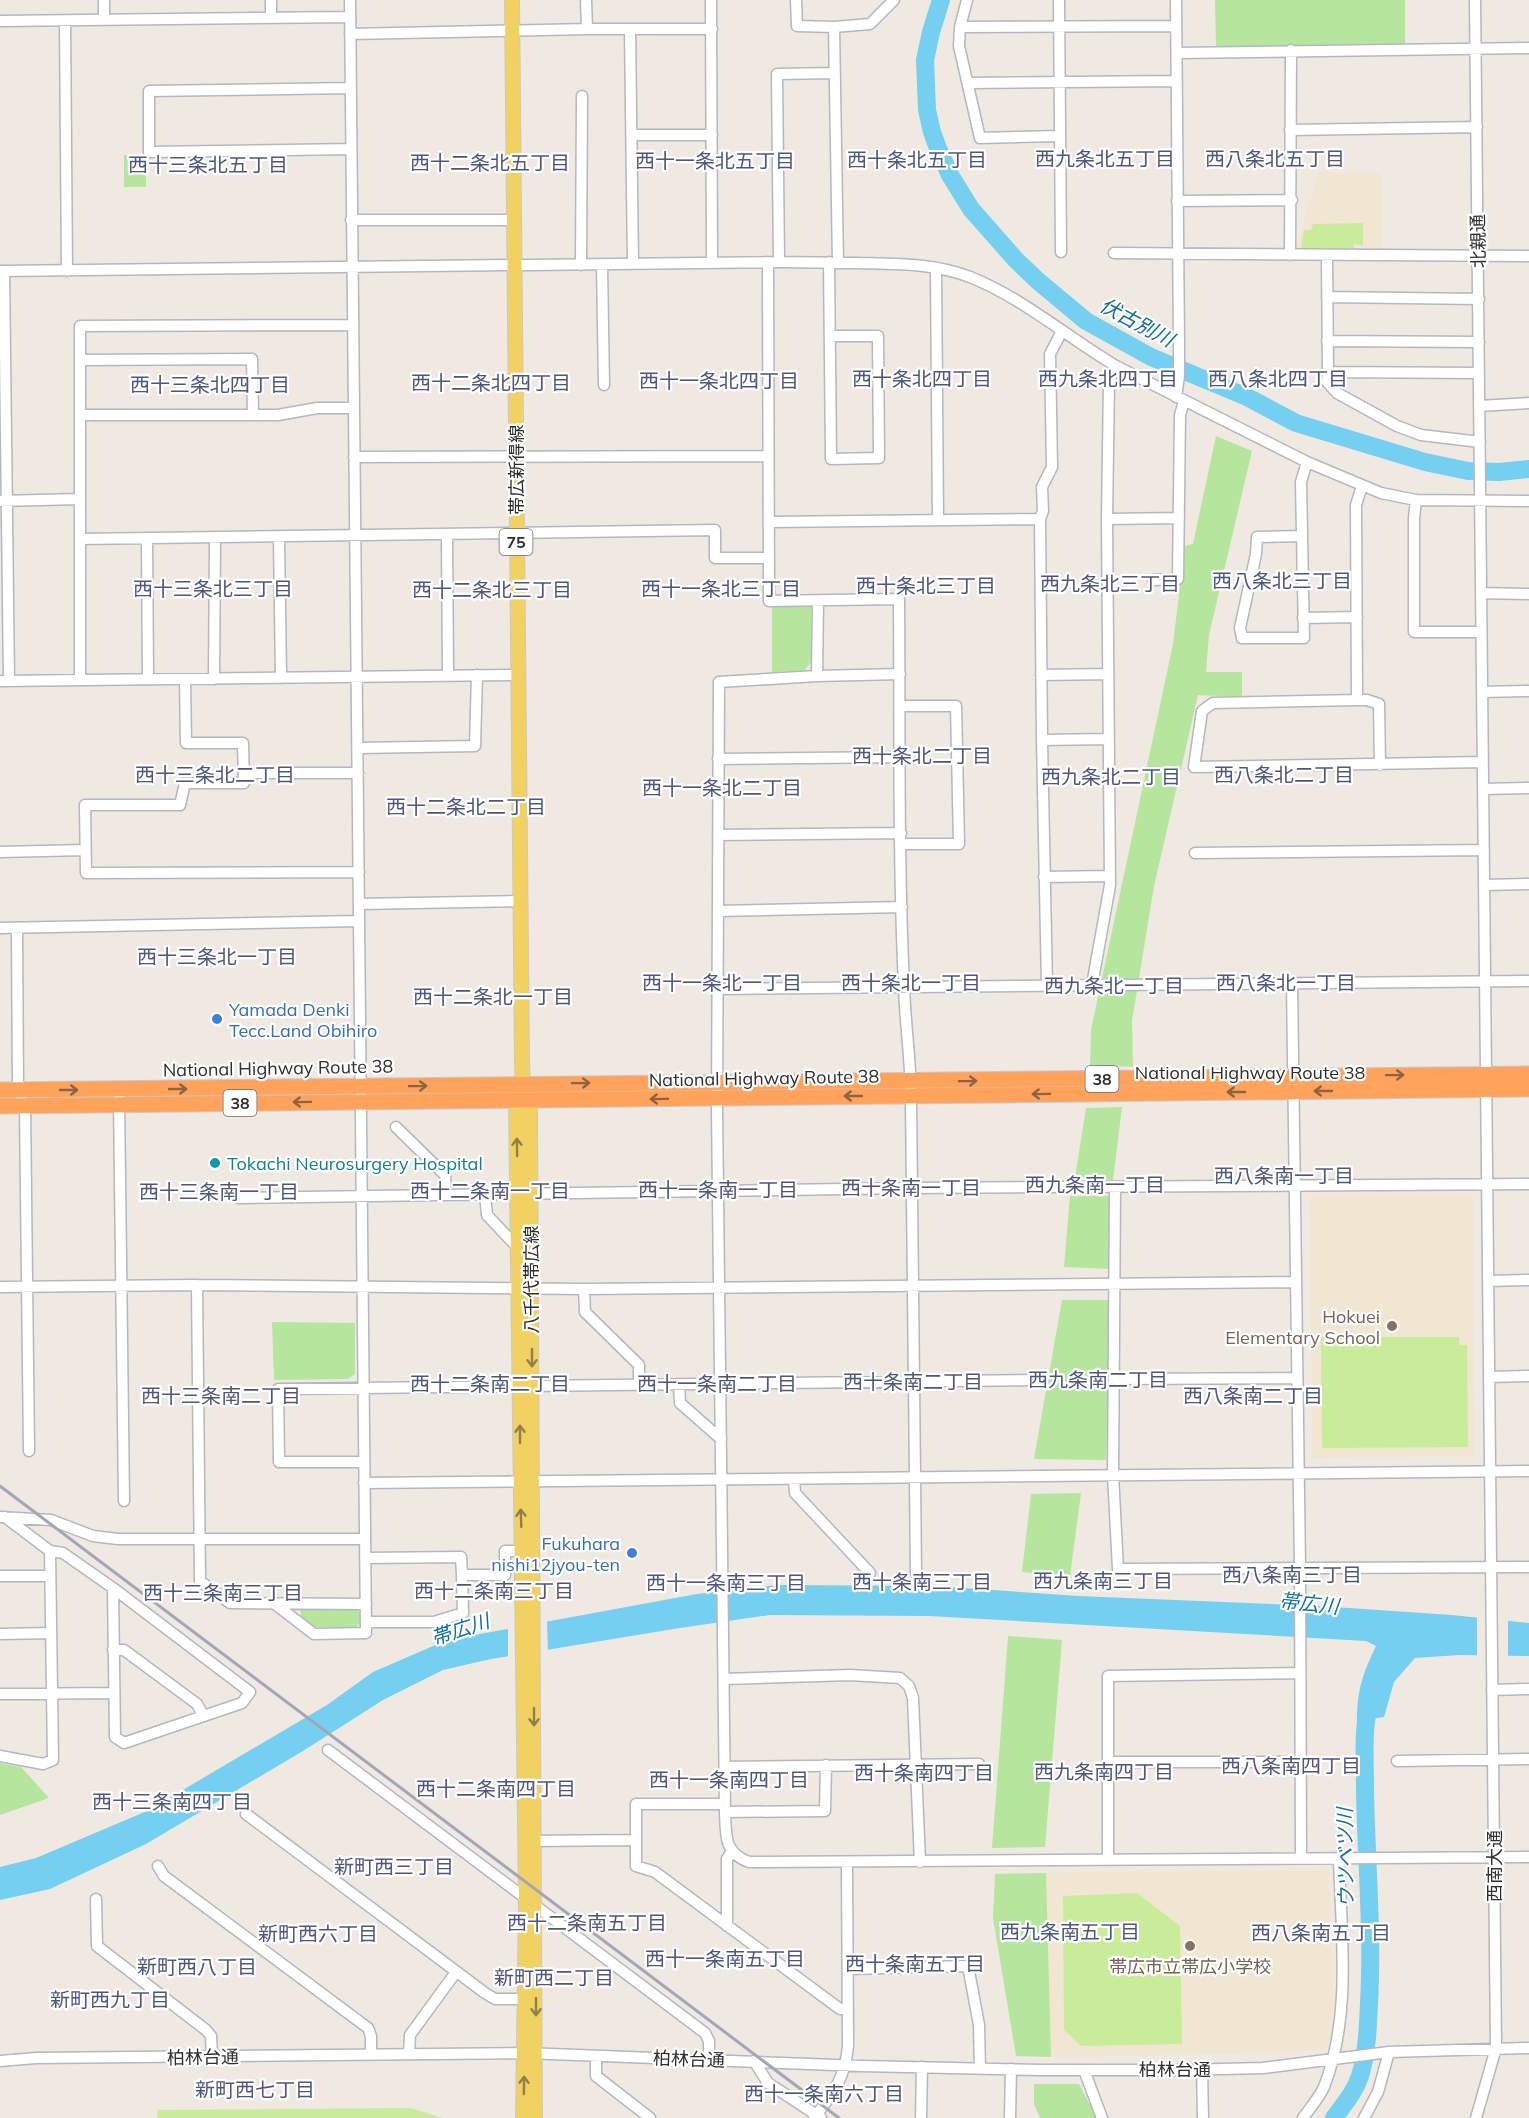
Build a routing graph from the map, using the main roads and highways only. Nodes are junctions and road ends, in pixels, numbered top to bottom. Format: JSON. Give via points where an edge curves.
{"nodes":[{"id":1,"x":512,"y":0,"type":"edge"},
{"id":2,"x":1529,"y":1074,"type":"edge"},
{"id":3,"x":1487,"y":1082,"type":"junction"},
{"id":4,"x":523,"y":1084,"type":"junction"},
{"id":5,"x":1529,"y":1089,"type":"edge"},
{"id":6,"x":0,"y":1090,"type":"edge"},
{"id":7,"x":718,"y":1090,"type":"junction"},
{"id":8,"x":360,"y":1094,"type":"junction"},
{"id":9,"x":523,"y":1101,"type":"junction"},
{"id":10,"x":0,"y":1106,"type":"edge"},
{"id":11,"x":524,"y":1193,"type":"junction"},
{"id":12,"x":525,"y":1287,"type":"junction"},
{"id":13,"x":526,"y":1482,"type":"junction"},
{"id":14,"x":528,"y":1617,"type":"junction"},
{"id":15,"x":530,"y":1903,"type":"junction"},
{"id":16,"x":530,"y":2053,"type":"junction"},
{"id":17,"x":524,"y":2118,"type":"edge"},
{"id":18,"x":535,"y":2118,"type":"edge"}],
"edges":[{"from":1,"to":4,"type":"main road","name":"帯広新得線","number":"75"},
{"from":2,"to":3,"type":"highway","name":"National Highway Route 38","number":"38"},
{"from":3,"to":5,"type":"highway","name":"National Highway Route 38","number":"38"},
{"from":3,"to":7,"type":"highway","name":"National Highway Route 38","number":"38"},
{"from":4,"to":7,"type":"highway","name":"National Highway Route 38","number":"38","one_way":true},
{"from":8,"to":4,"type":"highway","name":"National Highway Route 38","number":"38","one_way":true},
{"from":4,"to":9,"type":"main road","name":"八千代帯広線"},
{"from":6,"to":8,"type":"highway","name":"National Highway Route 38","number":"38","one_way":true},
{"from":7,"to":9,"type":"highway","name":"National Highway Route 38","number":"38","one_way":true},
{"from":8,"to":9,"type":"highway","name":"National Highway Route 38","number":"38"},
{"from":8,"to":10,"type":"highway","name":"National Highway Route 38","number":"38","one_way":true},
{"from":9,"to":11,"type":"main road","name":"八千代帯広線"},
{"from":11,"to":12,"type":"main road","name":"八千代帯広線"},
{"from":11,"to":12,"type":"main road","name":"八千代帯広線","via":[[519,1249]]},
{"from":12,"to":13,"type":"main road","name":"八千代帯広線"},
{"from":13,"to":14,"type":"main road","name":"八千代帯広線"},
{"from":14,"to":13,"type":"main road","name":"八千代帯広線","one_way":true,"via":[[522,1551]]},
{"from":14,"to":15,"type":"main road","name":"八千代帯広線"},
{"from":15,"to":16,"type":"main road","name":"八千代帯広線","one_way":true},
{"from":15,"to":16,"type":"main road","name":"八千代帯広線","via":[[524,1999]]},
{"from":17,"to":16,"type":"main road","name":"八千代帯広線","one_way":true},
{"from":16,"to":18,"type":"main road","name":"八千代帯広線"}]}
